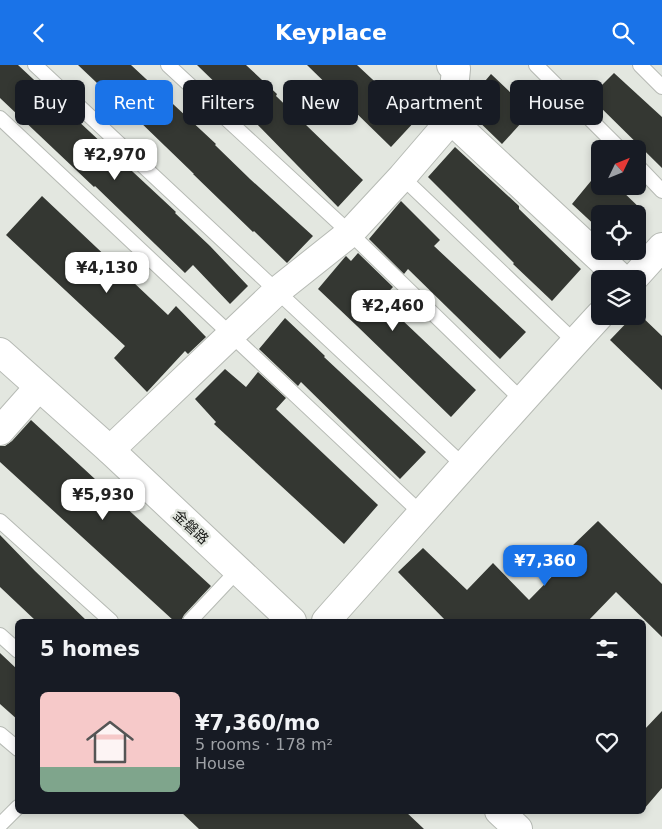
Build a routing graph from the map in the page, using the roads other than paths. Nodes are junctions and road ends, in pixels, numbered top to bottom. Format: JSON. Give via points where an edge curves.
{"nodes":[{"id":1,"x":35,"y":65,"type":"edge"},
{"id":2,"x":168,"y":65,"type":"edge"},
{"id":3,"x":536,"y":65,"type":"edge"},
{"id":4,"x":640,"y":65,"type":"edge"},
{"id":5,"x":455,"y":66,"type":"edge"},
{"id":6,"x":454,"y":80,"type":"edge"},
{"id":7,"x":662,"y":87,"type":"edge"},
{"id":8,"x":0,"y":118,"type":"edge"},
{"id":9,"x":446,"y":125,"type":"edge"},
{"id":10,"x":455,"y":125,"type":"edge"},
{"id":11,"x":611,"y":140,"type":"edge"},
{"id":12,"x":646,"y":174,"type":"edge"},
{"id":13,"x":402,"y":177,"type":"junction"},
{"id":14,"x":662,"y":191,"type":"edge"},
{"id":15,"x":350,"y":233,"type":"junction"},
{"id":16,"x":662,"y":247,"type":"edge"},
{"id":17,"x":612,"y":270,"type":"edge"},
{"id":18,"x":641,"y":270,"type":"edge"},
{"id":19,"x":277,"y":291,"type":"junction"},
{"id":20,"x":591,"y":325,"type":"edge"},
{"id":21,"x":232,"y":335,"type":"junction"},
{"id":22,"x":575,"y":342,"type":"junction"},
{"id":23,"x":0,"y":352,"type":"edge"},
{"id":24,"x":38,"y":388,"type":"junction"},
{"id":25,"x":522,"y":400,"type":"junction"},
{"id":26,"x":0,"y":431,"type":"edge"},
{"id":27,"x":110,"y":450,"type":"junction"},
{"id":28,"x":464,"y":465,"type":"junction"},
{"id":29,"x":422,"y":514,"type":"junction"},
{"id":30,"x":0,"y":521,"type":"edge"},
{"id":31,"x":237,"y":571,"type":"junction"},
{"id":32,"x":108,"y":619,"type":"edge"},
{"id":33,"x":192,"y":619,"type":"edge"},
{"id":34,"x":290,"y":619,"type":"edge"},
{"id":35,"x":328,"y":619,"type":"edge"},
{"id":36,"x":0,"y":635,"type":"edge"},
{"id":37,"x":15,"y":648,"type":"edge"},
{"id":38,"x":0,"y":734,"type":"edge"},
{"id":39,"x":15,"y":746,"type":"edge"},
{"id":40,"x":15,"y":810,"type":"edge"},
{"id":41,"x":502,"y":814,"type":"edge"},
{"id":42,"x":0,"y":825,"type":"edge"},
{"id":43,"x":518,"y":829,"type":"edge"}],
"edges":[{"from":1,"to":19,"type":"lane"},
{"from":2,"to":15,"type":"lane"},
{"from":3,"to":11,"type":"lane"},
{"from":4,"to":7,"type":"lane"},
{"from":5,"to":6,"type":"street"},
{"from":8,"to":21,"type":"lane"},
{"from":9,"to":13,"type":"street"},
{"from":10,"to":17,"type":"street"},
{"from":12,"to":14,"type":"lane"},
{"from":13,"to":15,"type":"street"},
{"from":13,"to":22,"type":"lane"},
{"from":15,"to":19,"type":"street"},
{"from":15,"to":25,"type":"lane"},
{"from":16,"to":18,"type":"street"},
{"from":19,"to":21,"type":"street"},
{"from":19,"to":28,"type":"lane"},
{"from":20,"to":22,"type":"street"},
{"from":21,"to":27,"type":"street"},
{"from":21,"to":29,"type":"lane"},
{"from":22,"to":25,"type":"street"},
{"from":23,"to":24,"type":"street","name":"金磐路"},
{"from":24,"to":26,"type":"street"},
{"from":24,"to":27,"type":"street","name":"金磐路"},
{"from":25,"to":28,"type":"street"},
{"from":27,"to":31,"type":"street","name":"金磐路"},
{"from":28,"to":29,"type":"street"},
{"from":29,"to":35,"type":"street"},
{"from":30,"to":32,"type":"lane"},
{"from":31,"to":33,"type":"lane"},
{"from":31,"to":34,"type":"street","name":"金磐路"},
{"from":36,"to":37,"type":"lane"},
{"from":38,"to":39,"type":"lane"},
{"from":40,"to":42,"type":"lane"},
{"from":41,"to":43,"type":"street"}]}
